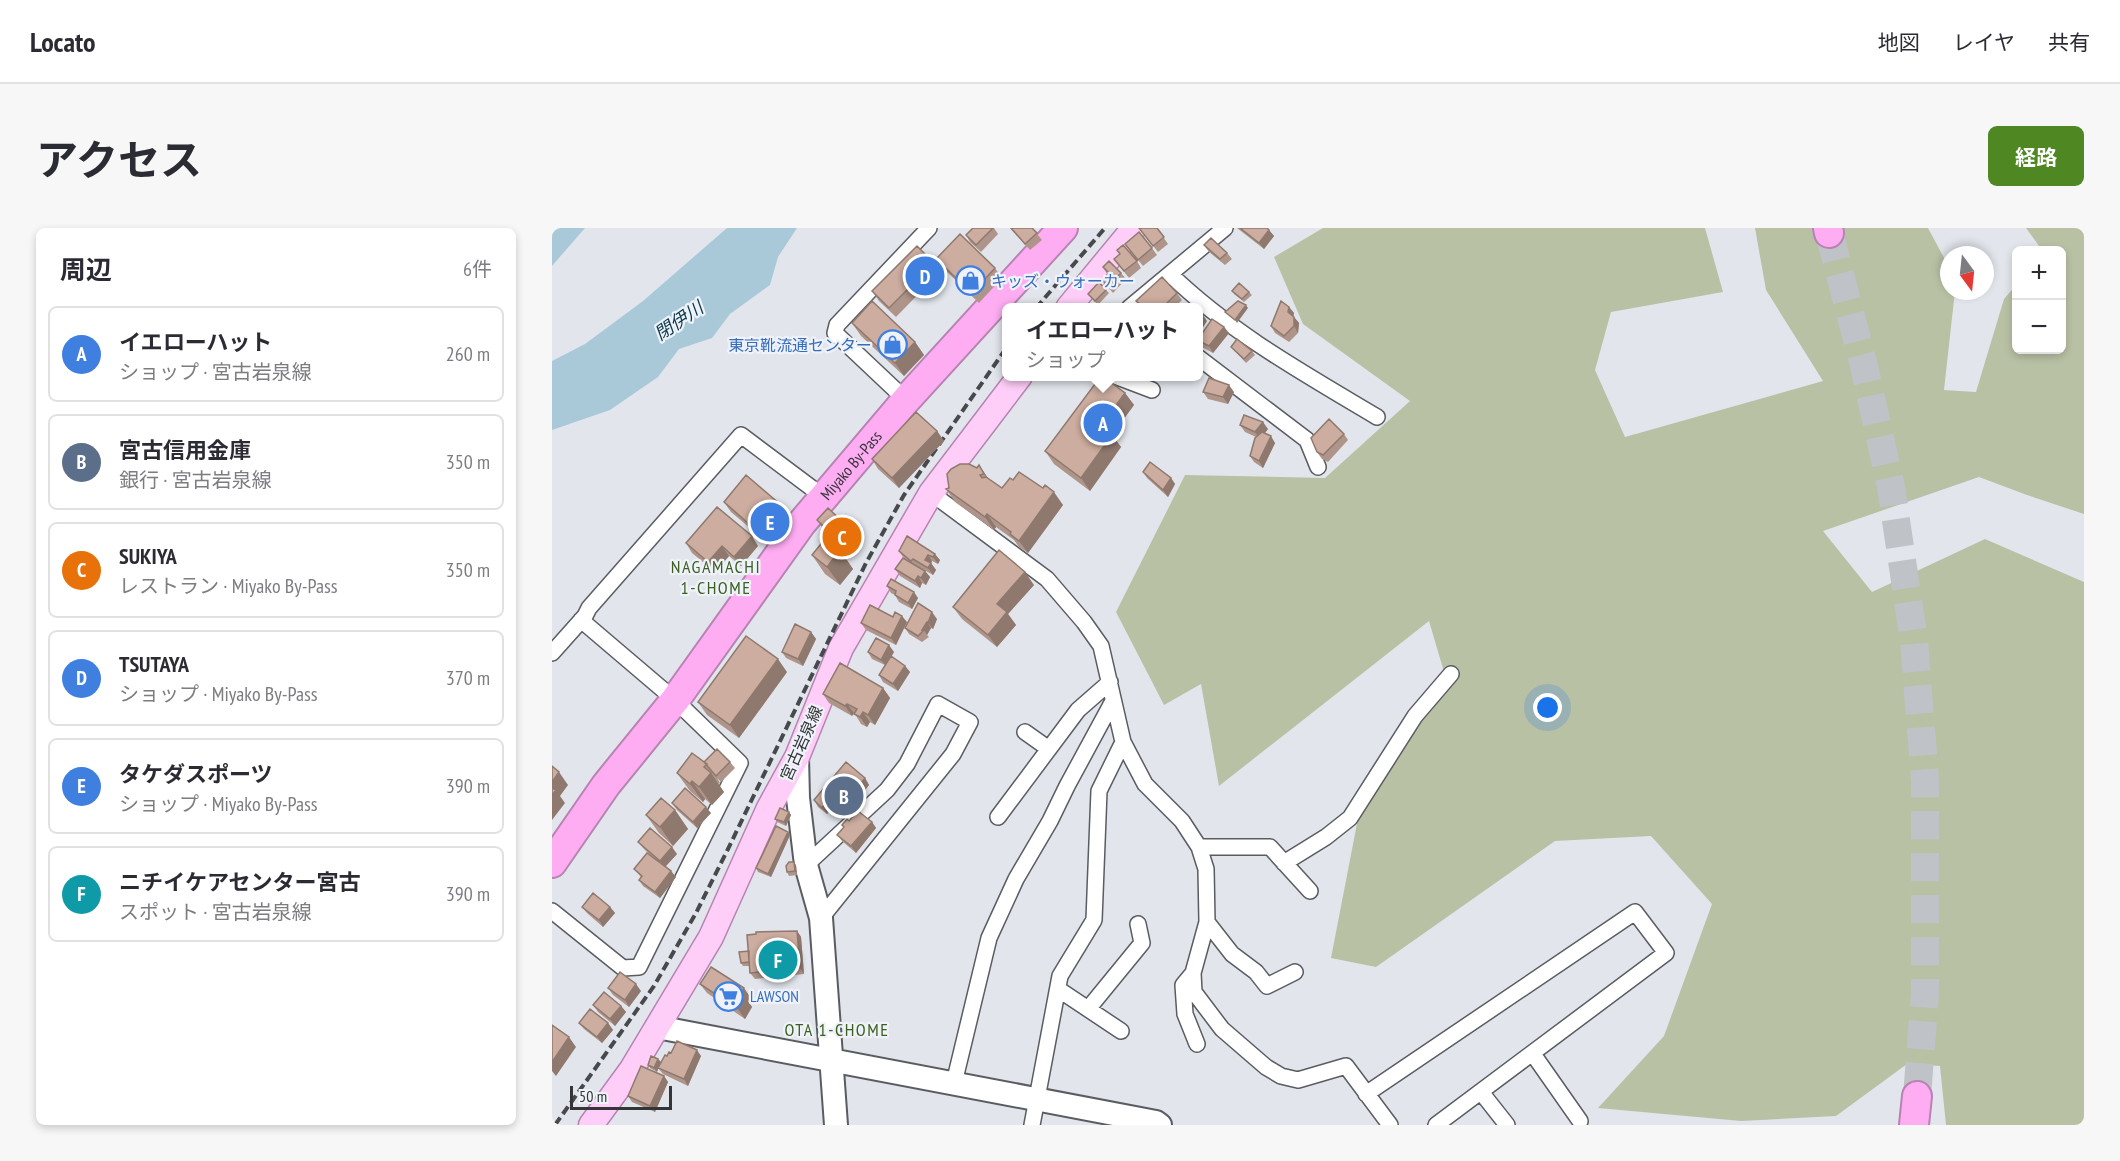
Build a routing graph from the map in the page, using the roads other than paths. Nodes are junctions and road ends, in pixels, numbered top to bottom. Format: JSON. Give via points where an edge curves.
{"nodes":[{"id":1,"x":929,"y":228,"type":"edge"},
{"id":2,"x":1063,"y":228,"type":"edge"},
{"id":3,"x":1134,"y":228,"type":"edge"},
{"id":4,"x":1225,"y":228,"type":"edge"},
{"id":5,"x":1171,"y":275,"type":"junction"},
{"id":6,"x":1072,"y":303,"type":"edge"},
{"id":7,"x":1136,"y":303,"type":"edge"},
{"id":8,"x":1199,"y":303,"type":"edge"},
{"id":9,"x":1203,"y":306,"type":"edge"},
{"id":10,"x":1203,"y":361,"type":"edge"},
{"id":11,"x":1016,"y":381,"type":"edge"},
{"id":12,"x":1128,"y":381,"type":"edge"},
{"id":13,"x":1152,"y":390,"type":"dead end"},
{"id":14,"x":906,"y":400,"type":"junction"},
{"id":15,"x":1377,"y":417,"type":"dead end"},
{"id":16,"x":1318,"y":467,"type":"dead end"},
{"id":17,"x":931,"y":493,"type":"junction"},
{"id":18,"x":825,"y":498,"type":"junction"},
{"id":19,"x":581,"y":620,"type":"junction"},
{"id":20,"x":552,"y":653,"type":"edge"},
{"id":21,"x":1451,"y":675,"type":"dead end"},
{"id":22,"x":1110,"y":682,"type":"junction"},
{"id":23,"x":675,"y":700,"type":"junction"},
{"id":24,"x":1113,"y":701,"type":"junction"},
{"id":25,"x":1025,"y":732,"type":"dead end"},
{"id":26,"x":1123,"y":742,"type":"junction"},
{"id":27,"x":1049,"y":749,"type":"junction"},
{"id":28,"x":797,"y":757,"type":"junction"},
{"id":29,"x":998,"y":817,"type":"dead end"},
{"id":30,"x":1199,"y":847,"type":"junction"},
{"id":31,"x":552,"y":863,"type":"edge"},
{"id":32,"x":1284,"y":863,"type":"junction"},
{"id":33,"x":806,"y":865,"type":"junction"},
{"id":34,"x":1310,"y":891,"type":"dead end"},
{"id":35,"x":552,"y":911,"type":"edge"},
{"id":36,"x":821,"y":918,"type":"junction"},
{"id":37,"x":1207,"y":922,"type":"junction"},
{"id":38,"x":1138,"y":924,"type":"dead end"},
{"id":39,"x":1295,"y":972,"type":"dead end"},
{"id":40,"x":1192,"y":973,"type":"junction"},
{"id":41,"x":1058,"y":989,"type":"junction"},
{"id":42,"x":1088,"y":1009,"type":"junction"},
{"id":43,"x":657,"y":1027,"type":"junction"},
{"id":44,"x":1121,"y":1031,"type":"dead end"},
{"id":45,"x":1197,"y":1044,"type":"dead end"},
{"id":46,"x":1533,"y":1054,"type":"junction"},
{"id":47,"x":830,"y":1060,"type":"junction"},
{"id":48,"x":954,"y":1083,"type":"junction"},
{"id":49,"x":1481,"y":1092,"type":"junction"},
{"id":50,"x":1366,"y":1094,"type":"junction"},
{"id":51,"x":1917,"y":1096,"type":"tunnel mouth"},
{"id":52,"x":1036,"y":1098,"type":"junction"},
{"id":53,"x":1580,"y":1121,"type":"dead end"},
{"id":54,"x":594,"y":1122,"type":"edge"},
{"id":55,"x":836,"y":1125,"type":"edge"},
{"id":56,"x":1032,"y":1125,"type":"edge"},
{"id":57,"x":1160,"y":1125,"type":"edge"},
{"id":58,"x":1390,"y":1125,"type":"edge"},
{"id":59,"x":1436,"y":1125,"type":"edge"},
{"id":60,"x":1507,"y":1125,"type":"edge"},
{"id":61,"x":1914,"y":1125,"type":"edge"}],
"edges":[{"from":1,"to":14,"type":"street","via":[[837,325],[835,333]]},
{"from":2,"to":14,"type":"highway","name":"Miyako By-Pass"},
{"from":3,"to":6,"type":"main road"},
{"from":4,"to":5,"type":"street"},
{"from":5,"to":7,"type":"street"},
{"from":5,"to":8,"type":"street"},
{"from":9,"to":15,"type":"street","via":[[1276,357]]},
{"from":10,"to":16,"type":"street","via":[[1307,440]]},
{"from":11,"to":17,"type":"main road","name":"宮古岩泉線"},
{"from":12,"to":13,"type":"street"},
{"from":14,"to":18,"type":"highway","name":"Miyako By-Pass"},
{"from":17,"to":22,"type":"street","via":[[1047,579],[1101,646]]},
{"from":17,"to":28,"type":"main road","name":"宮古岩泉線","via":[[841,648]]},
{"from":18,"to":19,"type":"street","via":[[741,435]]},
{"from":18,"to":23,"type":"highway","name":"Miyako By-Pass","via":[[795,533]]},
{"from":19,"to":20,"type":"street"},
{"from":19,"to":23,"type":"street"},
{"from":21,"to":32,"type":"street","via":[[1415,716],[1350,818]]},
{"from":22,"to":24,"type":"street"},
{"from":22,"to":27,"type":"street","via":[[1078,710]]},
{"from":23,"to":31,"type":"highway","name":"Miyako By-Pass","via":[[606,785]]},
{"from":23,"to":35,"type":"street","via":[[740,763],[639,967],[623,968]]},
{"from":24,"to":26,"type":"street"},
{"from":24,"to":48,"type":"street","via":[[1016,879],[989,938]]},
{"from":25,"to":27,"type":"street"},
{"from":26,"to":30,"type":"street","via":[[1145,784],[1182,821]]},
{"from":26,"to":41,"type":"street","via":[[1099,791],[1094,920],[1060,976]]},
{"from":27,"to":29,"type":"street"},
{"from":28,"to":33,"type":"street"},
{"from":28,"to":43,"type":"main road","name":"宮古岩泉線","via":[[769,808],[711,938]]},
{"from":30,"to":32,"type":"street","via":[[1270,848]]},
{"from":30,"to":37,"type":"street","via":[[1206,869]]},
{"from":32,"to":34,"type":"street"},
{"from":33,"to":36,"type":"street"},
{"from":33,"to":36,"type":"street","via":[[887,790],[907,764],[938,704],[970,723],[953,754]]},
{"from":36,"to":47,"type":"street"},
{"from":37,"to":39,"type":"street","via":[[1232,954],[1267,986]]},
{"from":37,"to":40,"type":"street"},
{"from":38,"to":42,"type":"street","via":[[1142,943]]},
{"from":40,"to":45,"type":"street","via":[[1183,985],[1185,1014]]},
{"from":40,"to":50,"type":"street","via":[[1194,992],[1222,1029],[1266,1067],[1298,1080],[1346,1066]]},
{"from":41,"to":42,"type":"street"},
{"from":41,"to":52,"type":"street"},
{"from":42,"to":44,"type":"street"},
{"from":43,"to":47,"type":"street"},
{"from":43,"to":54,"type":"main road","name":"宮古岩泉線"},
{"from":46,"to":49,"type":"street"},
{"from":46,"to":50,"type":"street","via":[[1666,953],[1635,912]]},
{"from":46,"to":53,"type":"street"},
{"from":47,"to":48,"type":"street"},
{"from":47,"to":55,"type":"street"},
{"from":48,"to":52,"type":"street"},
{"from":49,"to":59,"type":"street"},
{"from":49,"to":60,"type":"street"},
{"from":50,"to":58,"type":"street"},
{"from":51,"to":61,"type":"highway"},
{"from":52,"to":56,"type":"street"},
{"from":52,"to":57,"type":"street"}]}
